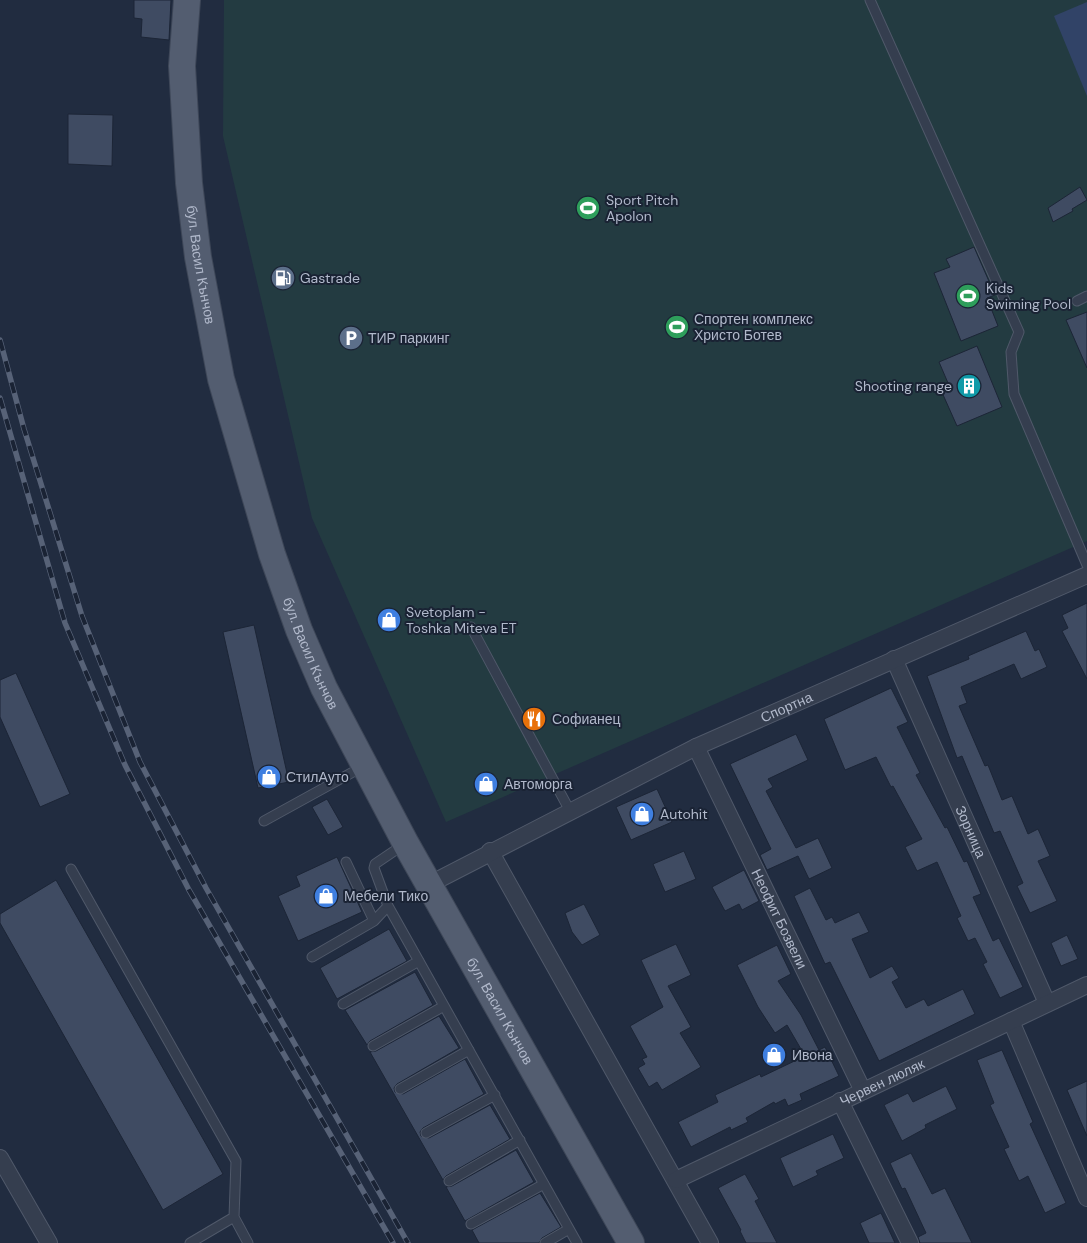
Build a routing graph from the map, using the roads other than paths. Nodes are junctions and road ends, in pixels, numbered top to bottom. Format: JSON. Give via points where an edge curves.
{"nodes":[{"id":1,"x":186,"y":0,"type":"edge"},
{"id":2,"x":870,"y":0,"type":"edge"},
{"id":3,"x":1087,"y":296,"type":"edge"},
{"id":4,"x":1077,"y":301,"type":"dead end"},
{"id":5,"x":1087,"y":565,"type":"edge"},
{"id":6,"x":1087,"y":575,"type":"edge"},
{"id":7,"x":471,"y":627,"type":"dead end"},
{"id":8,"x":894,"y":659,"type":"junction"},
{"id":9,"x":696,"y":747,"type":"junction"},
{"id":10,"x":365,"y":765,"type":"junction"},
{"id":11,"x":570,"y":811,"type":"junction"},
{"id":12,"x":264,"y":821,"type":"dead end"},
{"id":13,"x":406,"y":844,"type":"junction"},
{"id":14,"x":490,"y":851,"type":"junction"},
{"id":15,"x":346,"y":862,"type":"dead end"},
{"id":16,"x":71,"y":869,"type":"dead end"},
{"id":17,"x":430,"y":884,"type":"junction"},
{"id":18,"x":388,"y":906,"type":"junction"},
{"id":19,"x":374,"y":921,"type":"junction"},
{"id":20,"x":312,"y":957,"type":"dead end"},
{"id":21,"x":419,"y":961,"type":"junction"},
{"id":22,"x":1087,"y":985,"type":"edge"},
{"id":23,"x":1047,"y":1003,"type":"junction"},
{"id":24,"x":343,"y":1004,"type":"dead end"},
{"id":25,"x":444,"y":1006,"type":"junction"},
{"id":26,"x":1011,"y":1020,"type":"junction"},
{"id":27,"x":373,"y":1046,"type":"dead end"},
{"id":28,"x":469,"y":1050,"type":"junction"},
{"id":29,"x":400,"y":1089,"type":"dead end"},
{"id":30,"x":863,"y":1091,"type":"junction"},
{"id":31,"x":494,"y":1095,"type":"junction"},
{"id":32,"x":840,"y":1101,"type":"junction"},
{"id":33,"x":426,"y":1133,"type":"dead end"},
{"id":34,"x":520,"y":1140,"type":"junction"},
{"id":35,"x":0,"y":1158,"type":"edge"},
{"id":36,"x":676,"y":1180,"type":"junction"},
{"id":37,"x":449,"y":1181,"type":"dead end"},
{"id":38,"x":544,"y":1184,"type":"junction"},
{"id":39,"x":1087,"y":1198,"type":"edge"},
{"id":40,"x":234,"y":1216,"type":"junction"},
{"id":41,"x":471,"y":1224,"type":"dead end"},
{"id":42,"x":569,"y":1229,"type":"junction"},
{"id":43,"x":49,"y":1243,"type":"edge"},
{"id":44,"x":190,"y":1243,"type":"edge"},
{"id":45,"x":248,"y":1243,"type":"edge"},
{"id":46,"x":545,"y":1243,"type":"edge"},
{"id":47,"x":577,"y":1243,"type":"edge"},
{"id":48,"x":630,"y":1243,"type":"edge"},
{"id":49,"x":710,"y":1243,"type":"edge"},
{"id":50,"x":910,"y":1243,"type":"edge"}],
"edges":[{"from":1,"to":10,"type":"main road","name":"бул. Васил Кънчов","via":[[182,66],[189,182],[206,311],[221,379],[272,554],[299,630],[324,688]]},
{"from":2,"to":5,"type":"lane","via":[[1019,332],[1011,352],[1014,394]]},
{"from":3,"to":4,"type":"lane"},
{"from":6,"to":8,"type":"street","name":"Спортна"},
{"from":7,"to":11,"type":"lane"},
{"from":8,"to":9,"type":"street","name":"Спортна"},
{"from":8,"to":23,"type":"street","name":"Зорница"},
{"from":9,"to":11,"type":"street","name":"Спортна"},
{"from":9,"to":30,"type":"street","name":"Неофит Бозвели"},
{"from":10,"to":12,"type":"lane"},
{"from":10,"to":13,"type":"main road","name":"бул. Васил Кънчов"},
{"from":11,"to":14,"type":"street","name":"Спортна"},
{"from":13,"to":17,"type":"main road","name":"бул. Васил Кънчов"},
{"from":13,"to":18,"type":"lane","via":[[375,864]]},
{"from":14,"to":17,"type":"street","name":"Спортна"},
{"from":14,"to":36,"type":"street"},
{"from":15,"to":19,"type":"lane"},
{"from":16,"to":40,"type":"lane","via":[[236,1161]]},
{"from":17,"to":48,"type":"main road","name":"бул. Васил Кънчов"},
{"from":18,"to":19,"type":"lane"},
{"from":18,"to":21,"type":"lane"},
{"from":19,"to":20,"type":"lane"},
{"from":21,"to":24,"type":"lane"},
{"from":21,"to":25,"type":"lane"},
{"from":22,"to":23,"type":"street","name":"Червен люляк"},
{"from":23,"to":26,"type":"street","name":"Червен люляк"},
{"from":25,"to":27,"type":"lane"},
{"from":25,"to":28,"type":"lane"},
{"from":26,"to":30,"type":"street","name":"Червен люляк"},
{"from":26,"to":39,"type":"street"},
{"from":28,"to":29,"type":"lane"},
{"from":28,"to":31,"type":"lane"},
{"from":30,"to":32,"type":"street","name":"Червен люляк"},
{"from":31,"to":33,"type":"lane"},
{"from":31,"to":34,"type":"lane"},
{"from":32,"to":36,"type":"street","name":"Червен люляк"},
{"from":32,"to":50,"type":"street"},
{"from":34,"to":37,"type":"lane"},
{"from":34,"to":38,"type":"lane"},
{"from":35,"to":43,"type":"street"},
{"from":36,"to":49,"type":"street"},
{"from":38,"to":41,"type":"lane"},
{"from":38,"to":42,"type":"lane"},
{"from":40,"to":44,"type":"lane"},
{"from":40,"to":45,"type":"lane"},
{"from":42,"to":46,"type":"lane"},
{"from":42,"to":47,"type":"lane"}]}
